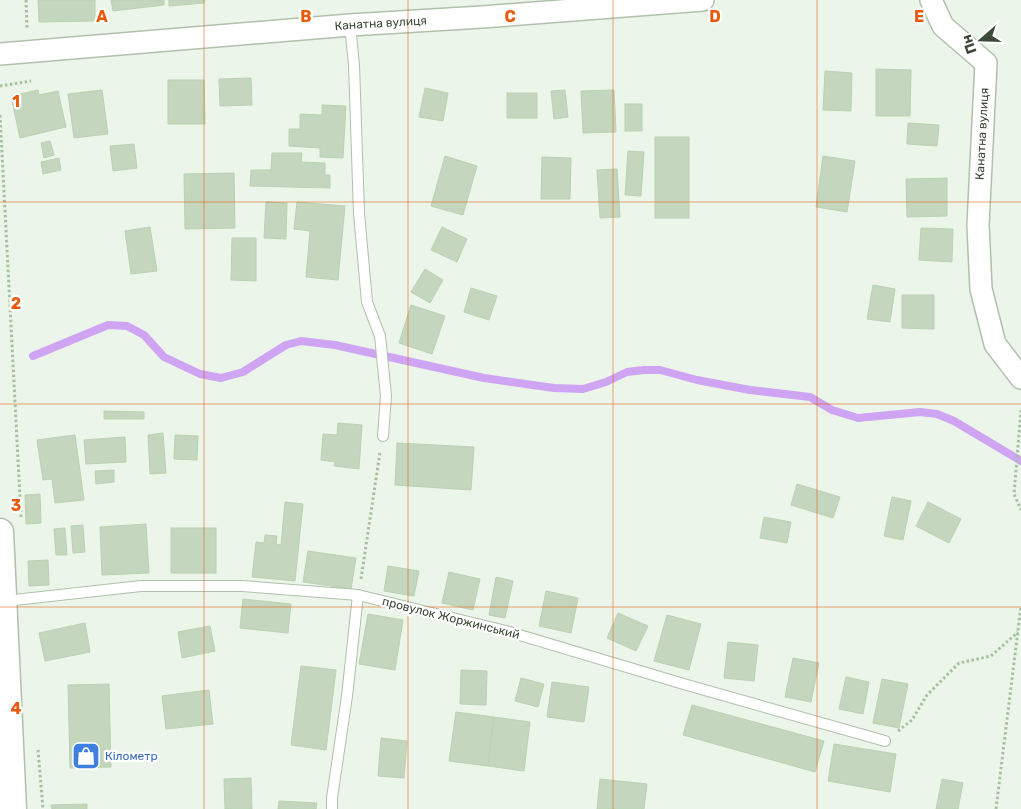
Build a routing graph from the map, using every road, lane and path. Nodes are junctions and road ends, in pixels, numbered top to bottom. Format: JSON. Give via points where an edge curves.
{"nodes":[{"id":1,"x":26,"y":0,"type":"edge"},
{"id":2,"x":704,"y":0,"type":"edge"},
{"id":3,"x":932,"y":0,"type":"edge"},
{"id":4,"x":482,"y":8,"type":"edge"},
{"id":5,"x":350,"y":24,"type":"junction"},
{"id":6,"x":28,"y":52,"type":"junction"},
{"id":7,"x":0,"y":54,"type":"edge"},
{"id":8,"x":31,"y":80,"type":"dead end"},
{"id":9,"x":0,"y":86,"type":"edge"},
{"id":10,"x":0,"y":115,"type":"edge"},
{"id":11,"x":1021,"y":378,"type":"edge"},
{"id":12,"x":1021,"y":410,"type":"edge"},
{"id":13,"x":383,"y":436,"type":"joint"},
{"id":14,"x":1021,"y":510,"type":"edge"},
{"id":15,"x":11,"y":526,"type":"edge"},
{"id":16,"x":358,"y":595,"type":"junction"},
{"id":17,"x":4,"y":601,"type":"junction"},
{"id":18,"x":1021,"y":606,"type":"edge"},
{"id":19,"x":1018,"y":631,"type":"junction"},
{"id":20,"x":885,"y":741,"type":"joint"},
{"id":21,"x":38,"y":742,"type":"dead end"},
{"id":22,"x":14,"y":809,"type":"edge"},
{"id":23,"x":43,"y":809,"type":"edge"},
{"id":24,"x":332,"y":809,"type":"edge"},
{"id":25,"x":996,"y":809,"type":"edge"}],
"edges":[{"from":1,"to":6,"type":"path"},
{"from":2,"to":4,"type":"street","name":"Канатна вулиця"},
{"from":3,"to":11,"type":"street","name":"Канатна вулиця","via":[[943,26],[986,63],[978,225],[981,290],[995,344]]},
{"from":4,"to":5,"type":"street","name":"Канатна вулиця"},
{"from":5,"to":6,"type":"street","name":"Канатна вулиця"},
{"from":5,"to":13,"type":"lane","via":[[359,213],[367,302],[381,340],[386,396]]},
{"from":6,"to":7,"type":"street","name":"Канатна вулиця"},
{"from":8,"to":9,"type":"path"},
{"from":10,"to":15,"type":"path"},
{"from":12,"to":14,"type":"path","via":[[1014,494]]},
{"from":13,"to":16,"type":"path"},
{"from":15,"to":17,"type":"street"},
{"from":16,"to":17,"type":"lane","name":"провулок Жоржинський","via":[[242,586],[141,586]]},
{"from":16,"to":20,"type":"lane","name":"провулок Жоржинський","via":[[506,631]]},
{"from":16,"to":24,"type":"lane"},
{"from":17,"to":22,"type":"street"},
{"from":18,"to":19,"type":"path"},
{"from":19,"to":20,"type":"path","via":[[991,656],[959,662],[927,695],[912,720]]},
{"from":19,"to":25,"type":"path"},
{"from":21,"to":23,"type":"path"}]}
